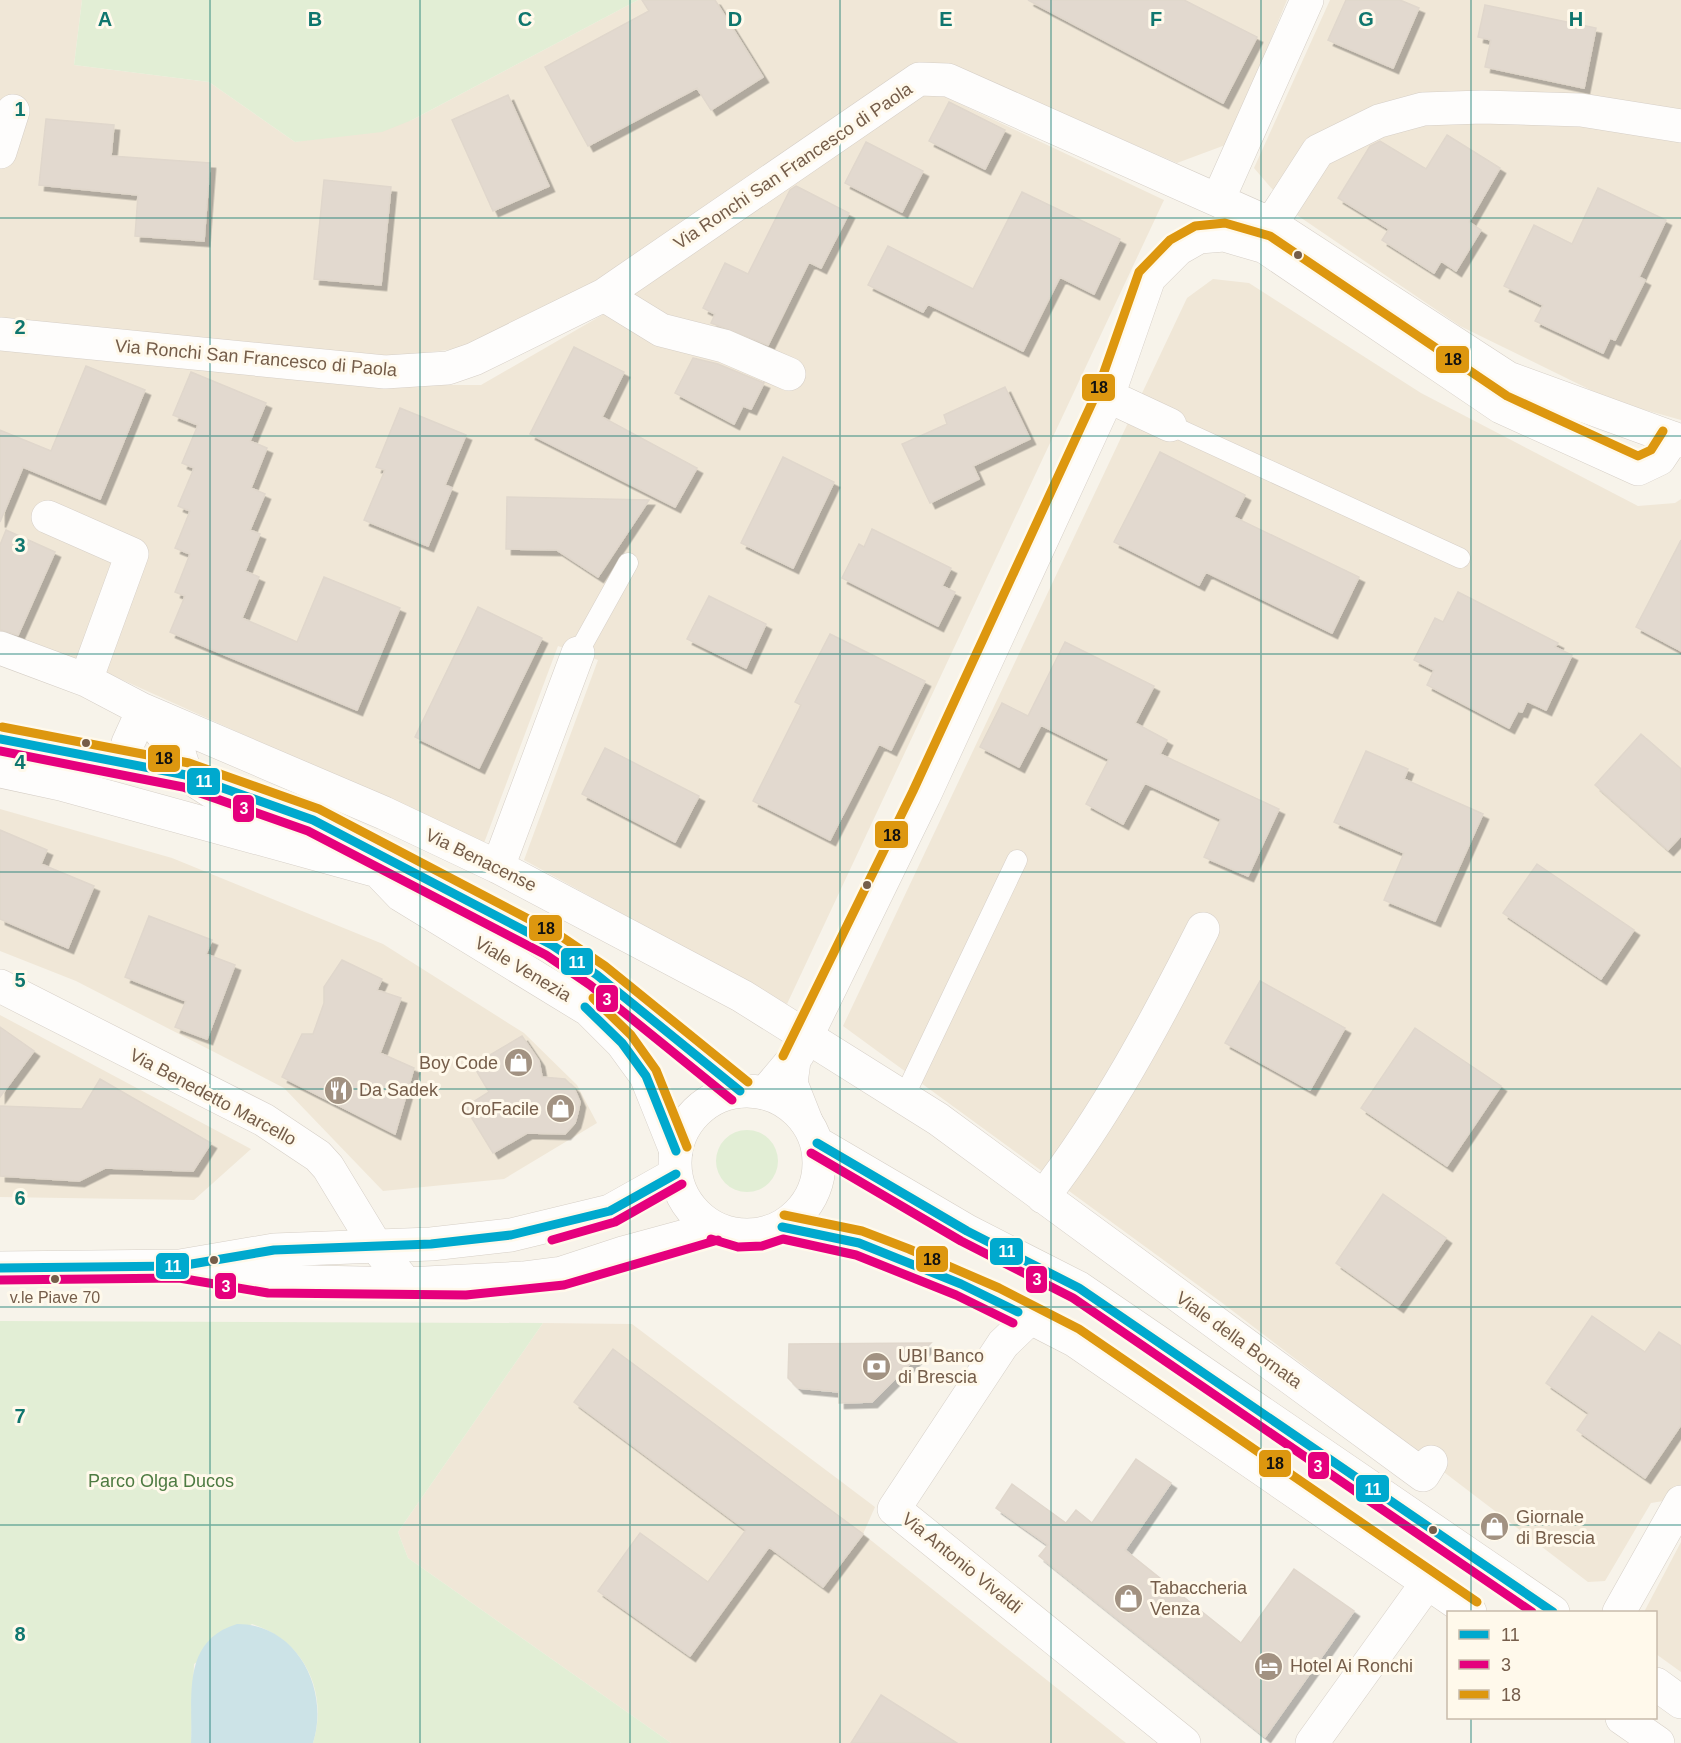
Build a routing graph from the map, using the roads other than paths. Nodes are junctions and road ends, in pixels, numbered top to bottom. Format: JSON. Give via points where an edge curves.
{"nodes":[{"id":1,"x":1307,"y":0,"type":"edge"},
{"id":2,"x":13,"y":111,"type":"dead end"},
{"id":3,"x":1681,"y":126,"type":"edge"},
{"id":4,"x":0,"y":152,"type":"edge"},
{"id":5,"x":1218,"y":200,"type":"junction"},
{"id":6,"x":1271,"y":224,"type":"junction"},
{"id":7,"x":604,"y":295,"type":"junction"},
{"id":8,"x":0,"y":334,"type":"edge"},
{"id":9,"x":789,"y":374,"type":"dead end"},
{"id":10,"x":1108,"y":396,"type":"junction"},
{"id":11,"x":1170,"y":425,"type":"joint"},
{"id":12,"x":1677,"y":440,"type":"edge"},
{"id":13,"x":48,"y":517,"type":"dead end"},
{"id":14,"x":1460,"y":558,"type":"dead end"},
{"id":15,"x":628,"y":563,"type":"dead end"},
{"id":16,"x":0,"y":648,"type":"edge"},
{"id":17,"x":578,"y":653,"type":"joint"},
{"id":18,"x":86,"y":680,"type":"junction"},
{"id":19,"x":143,"y":710,"type":"junction"},
{"id":20,"x":0,"y":739,"type":"edge"},
{"id":21,"x":125,"y":762,"type":"junction"},
{"id":22,"x":0,"y":771,"type":"edge"},
{"id":23,"x":186,"y":775,"type":"junction"},
{"id":24,"x":1017,"y":860,"type":"dead end"},
{"id":25,"x":498,"y":867,"type":"junction"},
{"id":26,"x":378,"y":872,"type":"junction"},
{"id":27,"x":1203,"y":929,"type":"dead end"},
{"id":28,"x":0,"y":986,"type":"edge"},
{"id":29,"x":800,"y":1048,"type":"junction"},
{"id":30,"x":753,"y":1092,"type":"junction"},
{"id":31,"x":904,"y":1097,"type":"junction"},
{"id":32,"x":812,"y":1132,"type":"junction"},
{"id":33,"x":676,"y":1163,"type":"junction"},
{"id":34,"x":1043,"y":1197,"type":"junction"},
{"id":35,"x":782,"y":1227,"type":"junction"},
{"id":36,"x":715,"y":1228,"type":"junction"},
{"id":37,"x":376,"y":1246,"type":"junction"},
{"id":38,"x":180,"y":1266,"type":"junction"},
{"id":39,"x":0,"y":1268,"type":"edge"},
{"id":40,"x":406,"y":1284,"type":"junction"},
{"id":41,"x":1030,"y":1318,"type":"junction"},
{"id":42,"x":1431,"y":1462,"type":"dead end"},
{"id":43,"x":1681,"y":1502,"type":"edge"},
{"id":44,"x":1427,"y":1583,"type":"junction"},
{"id":45,"x":1469,"y":1611,"type":"edge"},
{"id":46,"x":1552,"y":1611,"type":"edge"},
{"id":47,"x":1620,"y":1611,"type":"edge"},
{"id":48,"x":1657,"y":1685,"type":"edge"},
{"id":49,"x":1681,"y":1702,"type":"edge"},
{"id":50,"x":1623,"y":1719,"type":"edge"},
{"id":51,"x":1184,"y":1743,"type":"edge"},
{"id":52,"x":1312,"y":1743,"type":"edge"},
{"id":53,"x":1659,"y":1743,"type":"edge"}],
"edges":[{"from":1,"to":5,"type":"street"},
{"from":2,"to":4,"type":"street"},
{"from":3,"to":6,"type":"street","via":[[1581,110],[1423,109],[1379,121],[1318,151]]},
{"from":5,"to":6,"type":"street","name":"Via Ronchi San Francesco di Paola"},
{"from":5,"to":7,"type":"street","name":"Via Ronchi San Francesco di Paola","via":[[948,80],[919,80]]},
{"from":6,"to":12,"type":"street","name":"Via Ronchi San Francesco di Paola","via":[[1508,378]]},
{"from":7,"to":8,"type":"street","name":"Via Ronchi San Francesco di Paola","via":[[474,359],[438,369],[385,372]]},
{"from":7,"to":9,"type":"street","via":[[661,330],[724,346]]},
{"from":10,"to":11,"type":"street"},
{"from":10,"to":12,"type":"street","via":[[1149,278],[1178,249],[1198,237],[1224,235],[1265,247],[1501,408],[1638,469],[1659,459]]},
{"from":10,"to":29,"type":"street","via":[[924,796]]},
{"from":11,"to":14,"type":"lane"},
{"from":13,"to":18,"type":"street","via":[[132,554]]},
{"from":15,"to":17,"type":"lane"},
{"from":16,"to":18,"type":"street","name":"Via Benacense"},
{"from":17,"to":25,"type":"street"},
{"from":18,"to":19,"type":"street","name":"Via Benacense"},
{"from":19,"to":21,"type":"street","via":[[128,743]]},
{"from":19,"to":23,"type":"street","name":"Via Benacense","via":[[180,756]]},
{"from":19,"to":25,"type":"street","name":"Via Benacense","via":[[384,813]]},
{"from":20,"to":21,"type":"street","name":"Viale Venezia"},
{"from":21,"to":23,"type":"street","name":"Viale Venezia"},
{"from":22,"to":26,"type":"street","name":"Viale Venezia","via":[[61,784]]},
{"from":23,"to":26,"type":"street","name":"Viale Venezia","via":[[234,806]]},
{"from":23,"to":30,"type":"street","name":"Viale Venezia","via":[[313,820],[552,945]]},
{"from":24,"to":31,"type":"lane"},
{"from":25,"to":29,"type":"street","name":"Via Benacense","via":[[742,996]]},
{"from":26,"to":33,"type":"street","name":"Viale Venezia","via":[[401,895],[590,1010],[622,1043],[646,1076]]},
{"from":27,"to":34,"type":"street","via":[[1151,1032],[1074,1156]]},
{"from":28,"to":37,"type":"street","name":"Via Benedetto Marcello","via":[[292,1137],[328,1167]]},
{"from":29,"to":30,"type":"street"},
{"from":29,"to":31,"type":"street","name":"Viale della Bornata"},
{"from":29,"to":32,"type":"street","via":[[791,1083]]},
{"from":30,"to":32,"type":"street","via":[[788,1103]]},
{"from":30,"to":33,"type":"street","via":[[716,1098],[697,1111],[683,1129]]},
{"from":31,"to":34,"type":"street","name":"Viale della Bornata"},
{"from":32,"to":35,"type":"street","via":[[820,1168],[814,1192],[800,1213]]},
{"from":32,"to":46,"type":"street","via":[[967,1231],[1079,1288]]},
{"from":33,"to":36,"type":"street","via":[[683,1196],[696,1214]]},
{"from":33,"to":37,"type":"street","via":[[610,1210],[543,1229],[442,1243]]},
{"from":34,"to":42,"type":"street","name":"Viale della Bornata","via":[[1423,1475]]},
{"from":35,"to":36,"type":"street","via":[[760,1234],[737,1235]]},
{"from":35,"to":41,"type":"street","via":[[859,1243],[961,1284]]},
{"from":36,"to":40,"type":"street","via":[[562,1273],[465,1283]]},
{"from":37,"to":38,"type":"street","via":[[274,1250]]},
{"from":37,"to":40,"type":"street","name":"Via Benedetto Marcello"},
{"from":38,"to":39,"type":"street"},
{"from":38,"to":40,"type":"street","via":[[269,1281]]},
{"from":41,"to":44,"type":"street","via":[[1074,1340]]},
{"from":41,"to":51,"type":"street","name":"Via Antonio Vivaldi","via":[[1003,1344],[894,1509]]},
{"from":43,"to":47,"type":"street"},
{"from":44,"to":45,"type":"street"},
{"from":44,"to":52,"type":"street"},
{"from":48,"to":49,"type":"street"},
{"from":50,"to":53,"type":"street"}]}
